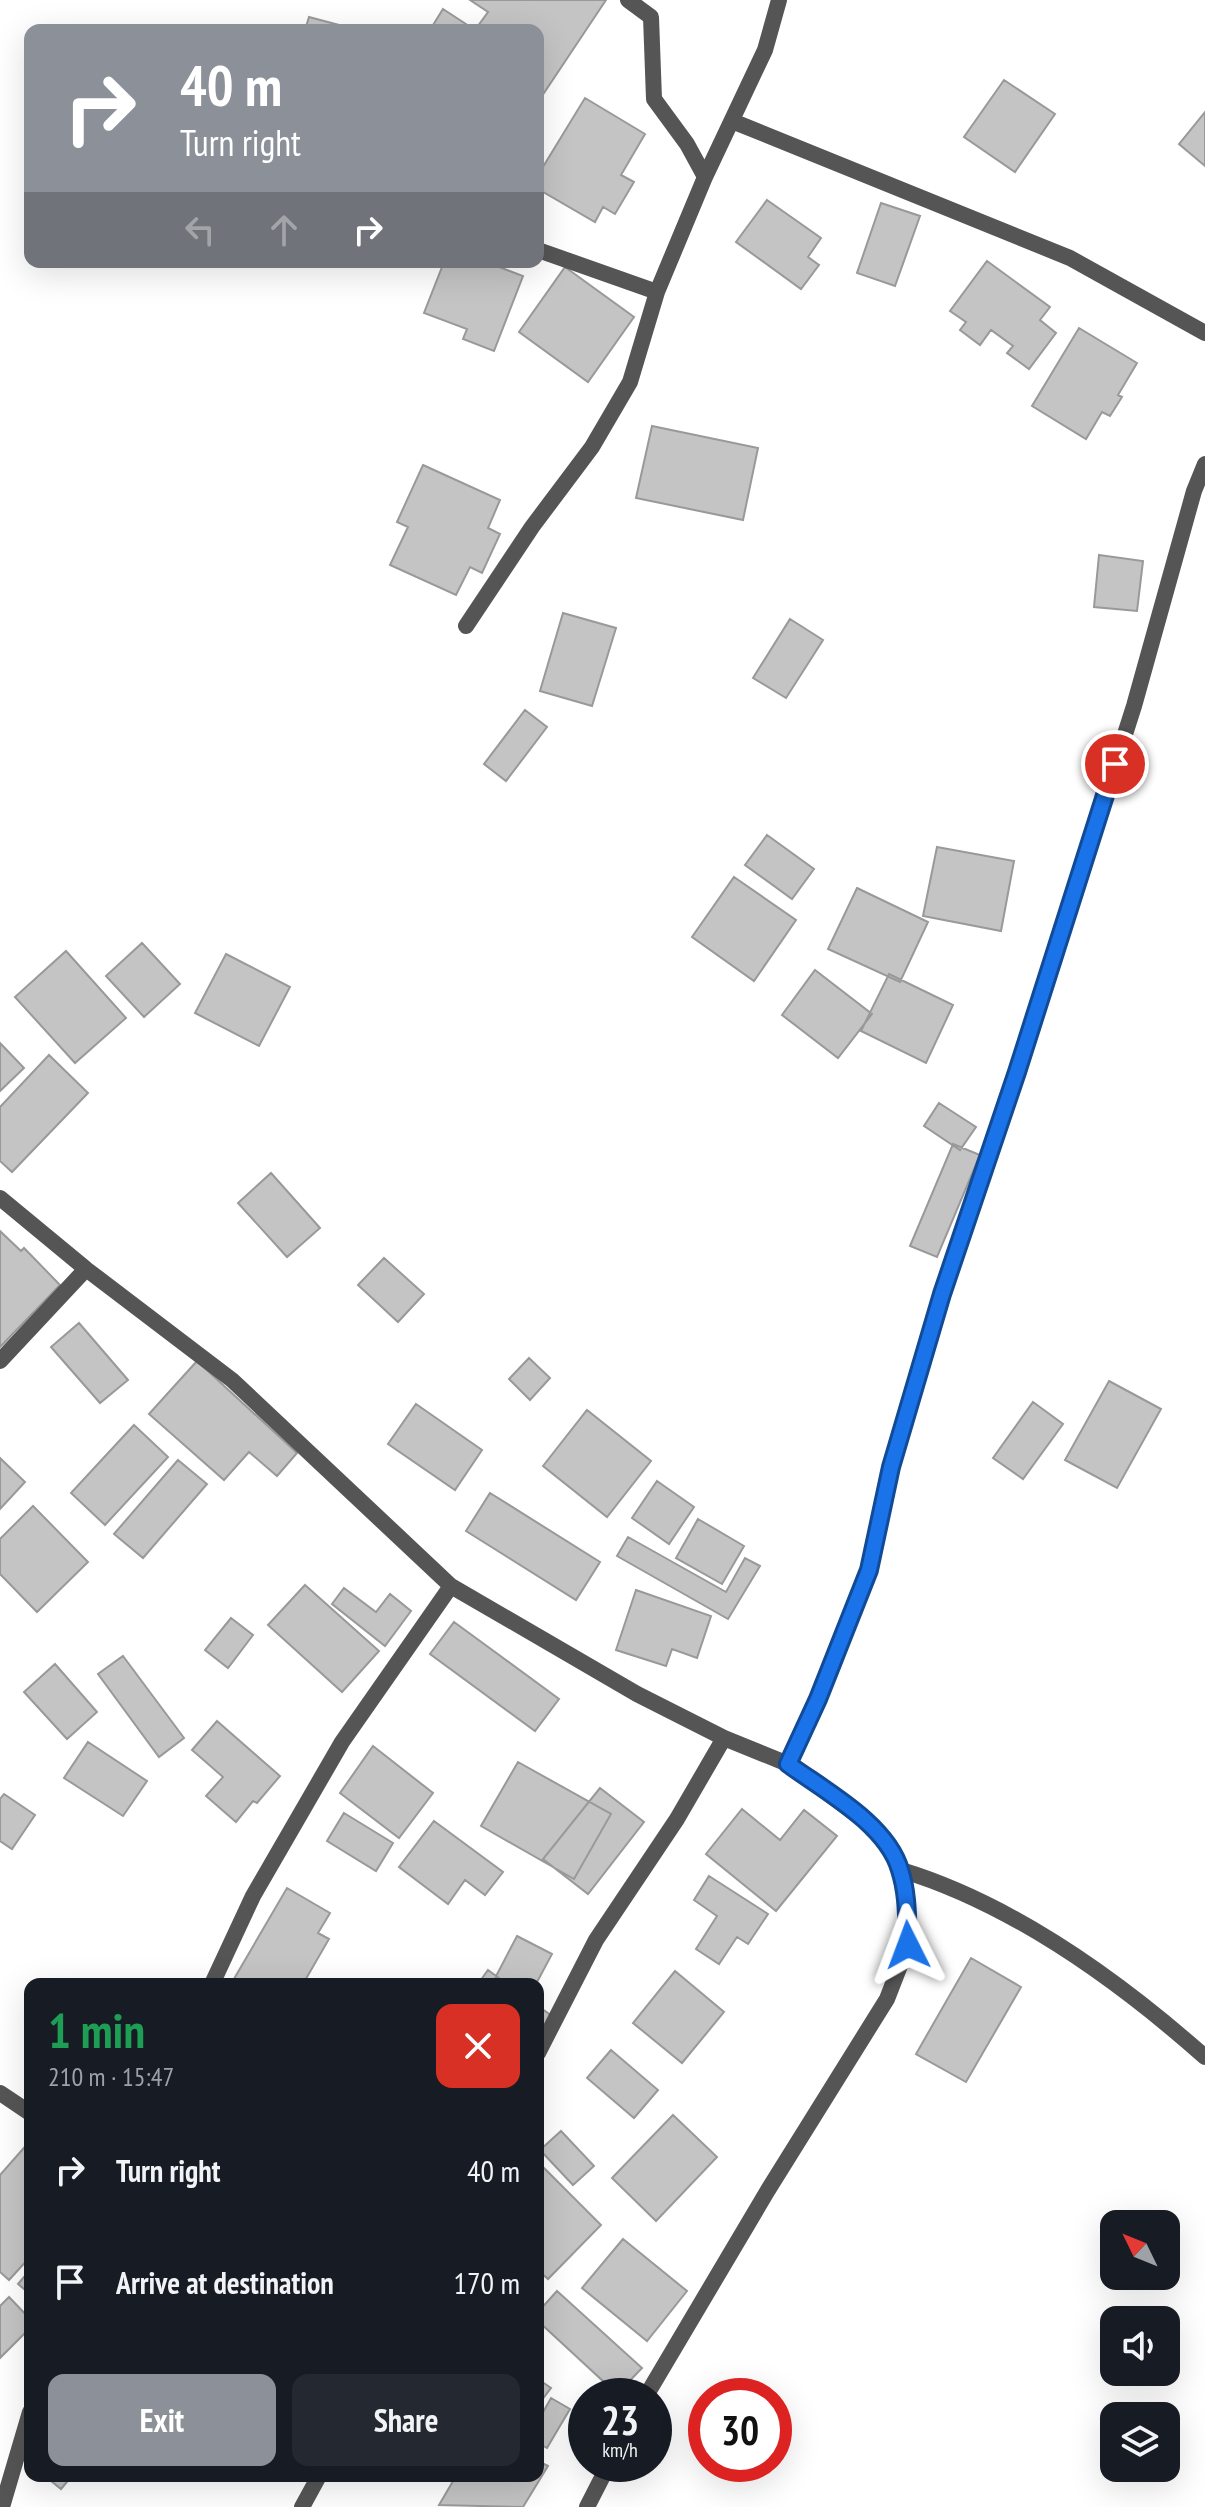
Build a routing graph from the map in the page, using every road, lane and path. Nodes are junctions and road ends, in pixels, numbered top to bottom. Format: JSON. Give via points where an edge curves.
{"nodes":[{"id":1,"x":628,"y":0,"type":"edge"},
{"id":2,"x":779,"y":0,"type":"edge"},
{"id":3,"x":732,"y":121,"type":"junction"},
{"id":4,"x":705,"y":177,"type":"junction"},
{"id":5,"x":544,"y":252,"type":"edge"},
{"id":6,"x":657,"y":292,"type":"junction"},
{"id":7,"x":1205,"y":333,"type":"edge"},
{"id":8,"x":1205,"y":464,"type":"edge"},
{"id":9,"x":466,"y":626,"type":"dead end"},
{"id":10,"x":0,"y":1198,"type":"edge"},
{"id":11,"x":86,"y":1269,"type":"junction"},
{"id":12,"x":0,"y":1361,"type":"edge"},
{"id":13,"x":451,"y":1586,"type":"junction"},
{"id":14,"x":724,"y":1738,"type":"junction"},
{"id":15,"x":788,"y":1764,"type":"junction"},
{"id":16,"x":901,"y":1870,"type":"junction"},
{"id":17,"x":215,"y":1978,"type":"edge"},
{"id":18,"x":544,"y":2041,"type":"edge"},
{"id":19,"x":1205,"y":2057,"type":"edge"},
{"id":20,"x":0,"y":2093,"type":"edge"},
{"id":21,"x":24,"y":2109,"type":"edge"},
{"id":22,"x":657,"y":2378,"type":"edge"},
{"id":23,"x":24,"y":2432,"type":"edge"},
{"id":24,"x":316,"y":2482,"type":"edge"},
{"id":25,"x":600,"y":2482,"type":"edge"},
{"id":26,"x":2,"y":2507,"type":"edge"},
{"id":27,"x":302,"y":2507,"type":"edge"},
{"id":28,"x":587,"y":2507,"type":"edge"}],
"edges":[{"from":1,"to":4,"type":"street","via":[[651,17],[654,99]]},
{"from":2,"to":3,"type":"street","via":[[765,50]]},
{"from":3,"to":4,"type":"street"},
{"from":3,"to":7,"type":"street","via":[[1070,258]]},
{"from":4,"to":6,"type":"street"},
{"from":5,"to":6,"type":"street"},
{"from":6,"to":9,"type":"street","via":[[630,382],[592,447]]},
{"from":8,"to":15,"type":"street","via":[[1134,706],[942,1294],[891,1467],[869,1570]]},
{"from":10,"to":11,"type":"street"},
{"from":11,"to":12,"type":"street"},
{"from":11,"to":13,"type":"street","via":[[232,1380]]},
{"from":13,"to":14,"type":"street"},
{"from":13,"to":17,"type":"street","via":[[342,1742],[253,1896]]},
{"from":14,"to":15,"type":"street"},
{"from":14,"to":18,"type":"street","via":[[596,1940]]},
{"from":15,"to":16,"type":"street","via":[[873,1827]]},
{"from":16,"to":19,"type":"street","via":[[981,1902],[1087,1964]]},
{"from":16,"to":22,"type":"street","via":[[908,1945],[887,1999]]},
{"from":20,"to":21,"type":"street"},
{"from":23,"to":26,"type":"street"},
{"from":24,"to":27,"type":"street"},
{"from":25,"to":28,"type":"street"}]}
